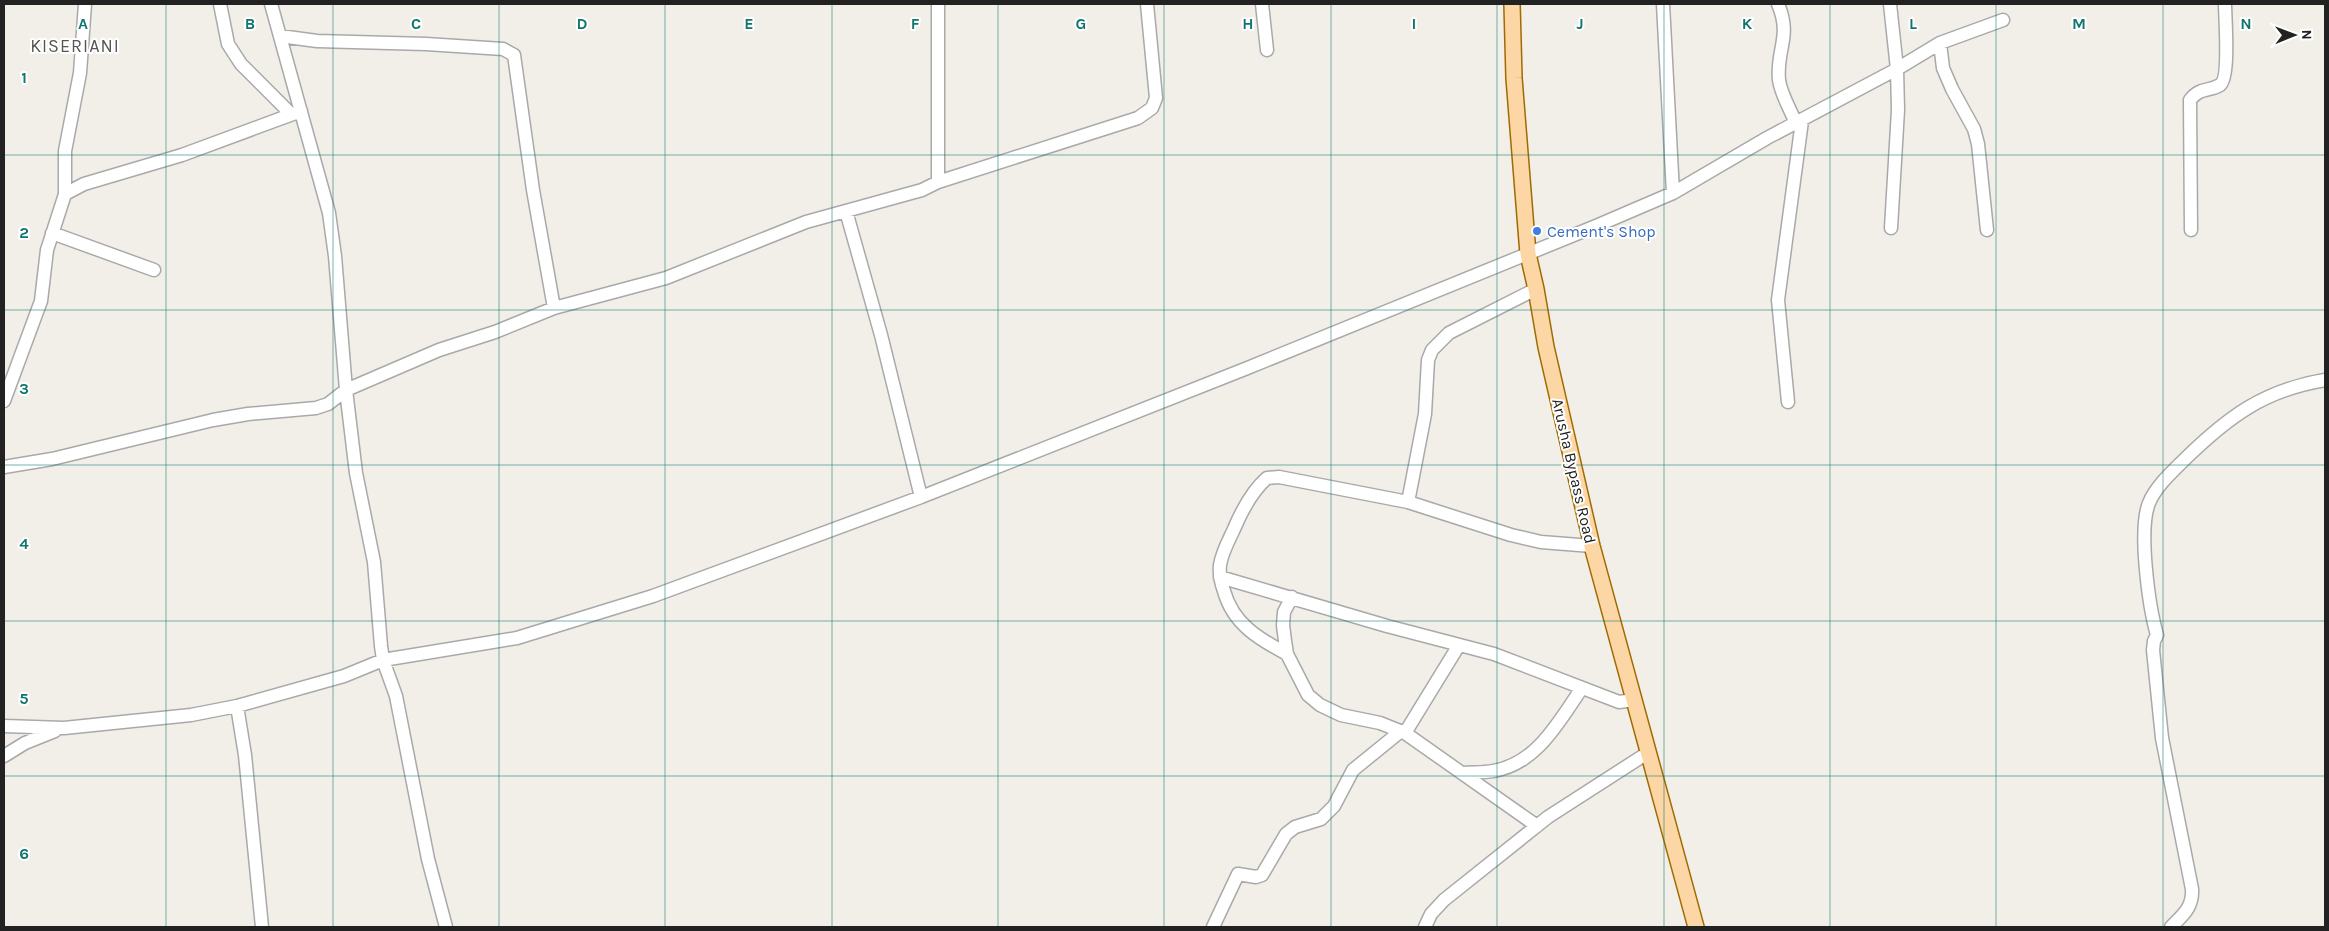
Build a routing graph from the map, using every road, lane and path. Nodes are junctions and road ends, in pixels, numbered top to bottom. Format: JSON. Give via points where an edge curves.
{"nodes":[{"id":1,"x":85,"y":4,"type":"edge"},
{"id":2,"x":220,"y":4,"type":"edge"},
{"id":3,"x":270,"y":4,"type":"edge"},
{"id":4,"x":938,"y":4,"type":"edge"},
{"id":5,"x":1147,"y":4,"type":"edge"},
{"id":6,"x":1262,"y":4,"type":"edge"},
{"id":7,"x":1512,"y":4,"type":"edge"},
{"id":8,"x":1663,"y":4,"type":"edge"},
{"id":9,"x":1778,"y":4,"type":"edge"},
{"id":10,"x":1890,"y":4,"type":"edge"},
{"id":11,"x":2225,"y":4,"type":"edge"},
{"id":12,"x":2003,"y":20,"type":"dead end"},
{"id":13,"x":280,"y":36,"type":"junction"},
{"id":14,"x":1940,"y":43,"type":"junction"},
{"id":15,"x":1267,"y":50,"type":"dead end"},
{"id":16,"x":1897,"y":70,"type":"junction"},
{"id":17,"x":296,"y":112,"type":"junction"},
{"id":18,"x":1799,"y":123,"type":"junction"},
{"id":19,"x":938,"y":182,"type":"junction"},
{"id":20,"x":1673,"y":193,"type":"junction"},
{"id":21,"x":65,"y":194,"type":"junction"},
{"id":22,"x":846,"y":211,"type":"junction"},
{"id":23,"x":1891,"y":228,"type":"dead end"},
{"id":24,"x":1987,"y":230,"type":"dead end"},
{"id":25,"x":2191,"y":230,"type":"dead end"},
{"id":26,"x":52,"y":233,"type":"junction"},
{"id":27,"x":1528,"y":254,"type":"junction"},
{"id":28,"x":154,"y":270,"type":"dead end"},
{"id":29,"x":1536,"y":289,"type":"junction"},
{"id":30,"x":554,"y":308,"type":"junction"},
{"id":31,"x":2325,"y":380,"type":"edge"},
{"id":32,"x":346,"y":390,"type":"junction"},
{"id":33,"x":4,"y":401,"type":"edge"},
{"id":34,"x":1788,"y":402,"type":"dead end"},
{"id":35,"x":4,"y":467,"type":"edge"},
{"id":36,"x":921,"y":497,"type":"junction"},
{"id":37,"x":1408,"y":502,"type":"junction"},
{"id":38,"x":1592,"y":546,"type":"junction"},
{"id":39,"x":1220,"y":577,"type":"junction"},
{"id":40,"x":1292,"y":597,"type":"junction"},
{"id":41,"x":1459,"y":645,"type":"junction"},
{"id":42,"x":1287,"y":654,"type":"junction"},
{"id":43,"x":383,"y":660,"type":"junction"},
{"id":44,"x":1582,"y":688,"type":"junction"},
{"id":45,"x":1634,"y":700,"type":"junction"},
{"id":46,"x":236,"y":706,"type":"junction"},
{"id":47,"x":4,"y":726,"type":"edge"},
{"id":48,"x":64,"y":728,"type":"junction"},
{"id":49,"x":1403,"y":732,"type":"junction"},
{"id":50,"x":1649,"y":752,"type":"junction"},
{"id":51,"x":4,"y":756,"type":"edge"},
{"id":52,"x":1462,"y":773,"type":"junction"},
{"id":53,"x":1537,"y":826,"type":"junction"},
{"id":54,"x":262,"y":927,"type":"edge"},
{"id":55,"x":446,"y":927,"type":"edge"},
{"id":56,"x":1214,"y":927,"type":"edge"},
{"id":57,"x":1425,"y":927,"type":"edge"},
{"id":58,"x":1696,"y":927,"type":"edge"},
{"id":59,"x":2171,"y":927,"type":"edge"}],
"edges":[{"from":1,"to":21,"type":"street","via":[[80,73],[65,150]]},
{"from":2,"to":17,"type":"street","via":[[228,44],[241,64]]},
{"from":3,"to":13,"type":"street"},
{"from":4,"to":19,"type":"street"},
{"from":5,"to":19,"type":"street","via":[[1156,94],[1152,108],[1138,118]]},
{"from":6,"to":15,"type":"street"},
{"from":7,"to":27,"type":"main road","name":"Arusha Bypass Road","via":[[1514,78]]},
{"from":8,"to":20,"type":"street"},
{"from":9,"to":18,"type":"street","via":[[1785,32],[1780,55],[1780,82]]},
{"from":10,"to":16,"type":"street"},
{"from":11,"to":25,"type":"street","via":[[2224,81],[2196,92],[2190,100]]},
{"from":12,"to":14,"type":"street"},
{"from":13,"to":17,"type":"street"},
{"from":13,"to":30,"type":"street","via":[[322,42],[503,49],[514,55]]},
{"from":14,"to":16,"type":"street"},
{"from":14,"to":24,"type":"street","via":[[1943,68],[1974,129],[1978,144]]},
{"from":16,"to":18,"type":"street"},
{"from":16,"to":23,"type":"street","via":[[1898,110]]},
{"from":17,"to":21,"type":"street","via":[[182,156],[84,184]]},
{"from":17,"to":32,"type":"street","via":[[329,213]]},
{"from":18,"to":20,"type":"street"},
{"from":18,"to":34,"type":"street","via":[[1778,300]]},
{"from":19,"to":22,"type":"street","via":[[922,190]]},
{"from":20,"to":27,"type":"street"},
{"from":21,"to":26,"type":"street"},
{"from":22,"to":30,"type":"street","via":[[806,222],[666,278]]},
{"from":22,"to":36,"type":"street"},
{"from":26,"to":28,"type":"street"},
{"from":26,"to":33,"type":"street","via":[[41,301]]},
{"from":27,"to":29,"type":"main road","name":"Arusha Bypass Road"},
{"from":27,"to":36,"type":"street"},
{"from":29,"to":37,"type":"street","via":[[1449,333],[1432,350],[1428,360],[1425,414]]},
{"from":29,"to":38,"type":"main road","name":"Arusha Bypass Road"},
{"from":30,"to":32,"type":"street","via":[[439,350]]},
{"from":31,"to":59,"type":"street","via":[[2302,384],[2242,410],[2175,469],[2149,503],[2146,549],[2150,606],[2157,635],[2154,650],[2158,710],[2192,888],[2189,909]]},
{"from":32,"to":35,"type":"street","via":[[328,404],[316,408],[213,420],[52,459]]},
{"from":32,"to":43,"type":"street","via":[[356,473],[374,562]]},
{"from":36,"to":43,"type":"street","via":[[654,596],[544,631],[486,645]]},
{"from":37,"to":38,"type":"street","via":[[1511,535],[1541,542]]},
{"from":37,"to":39,"type":"street","via":[[1279,477],[1267,478],[1249,498],[1237,521],[1226,545]]},
{"from":38,"to":45,"type":"main road","name":"Arusha Bypass Road"},
{"from":39,"to":40,"type":"street"},
{"from":39,"to":42,"type":"street","via":[[1228,605],[1241,624],[1262,641]]},
{"from":40,"to":41,"type":"street"},
{"from":40,"to":42,"type":"street","via":[[1284,612]]},
{"from":41,"to":44,"type":"street","via":[[1494,654]]},
{"from":41,"to":49,"type":"street"},
{"from":42,"to":49,"type":"street","via":[[1308,695],[1320,704],[1341,715],[1380,723]]},
{"from":43,"to":46,"type":"street","via":[[344,676]]},
{"from":43,"to":55,"type":"street","via":[[396,696],[428,859]]},
{"from":44,"to":45,"type":"street","via":[[1619,702]]},
{"from":44,"to":52,"type":"street","via":[[1548,737],[1528,757],[1493,771]]},
{"from":45,"to":50,"type":"main road","name":"Arusha Bypass Road"},
{"from":46,"to":48,"type":"street","via":[[191,715]]},
{"from":46,"to":54,"type":"street","via":[[245,755]]},
{"from":47,"to":48,"type":"street"},
{"from":48,"to":51,"type":"street","via":[[25,743]]},
{"from":49,"to":52,"type":"street"},
{"from":49,"to":56,"type":"street","via":[[1353,770],[1334,806],[1321,819],[1286,834],[1262,875],[1238,874]]},
{"from":50,"to":53,"type":"street"},
{"from":50,"to":58,"type":"main road","name":"Arusha Bypass Road"},
{"from":52,"to":53,"type":"street"},
{"from":53,"to":57,"type":"street","via":[[1444,900]]}]}
